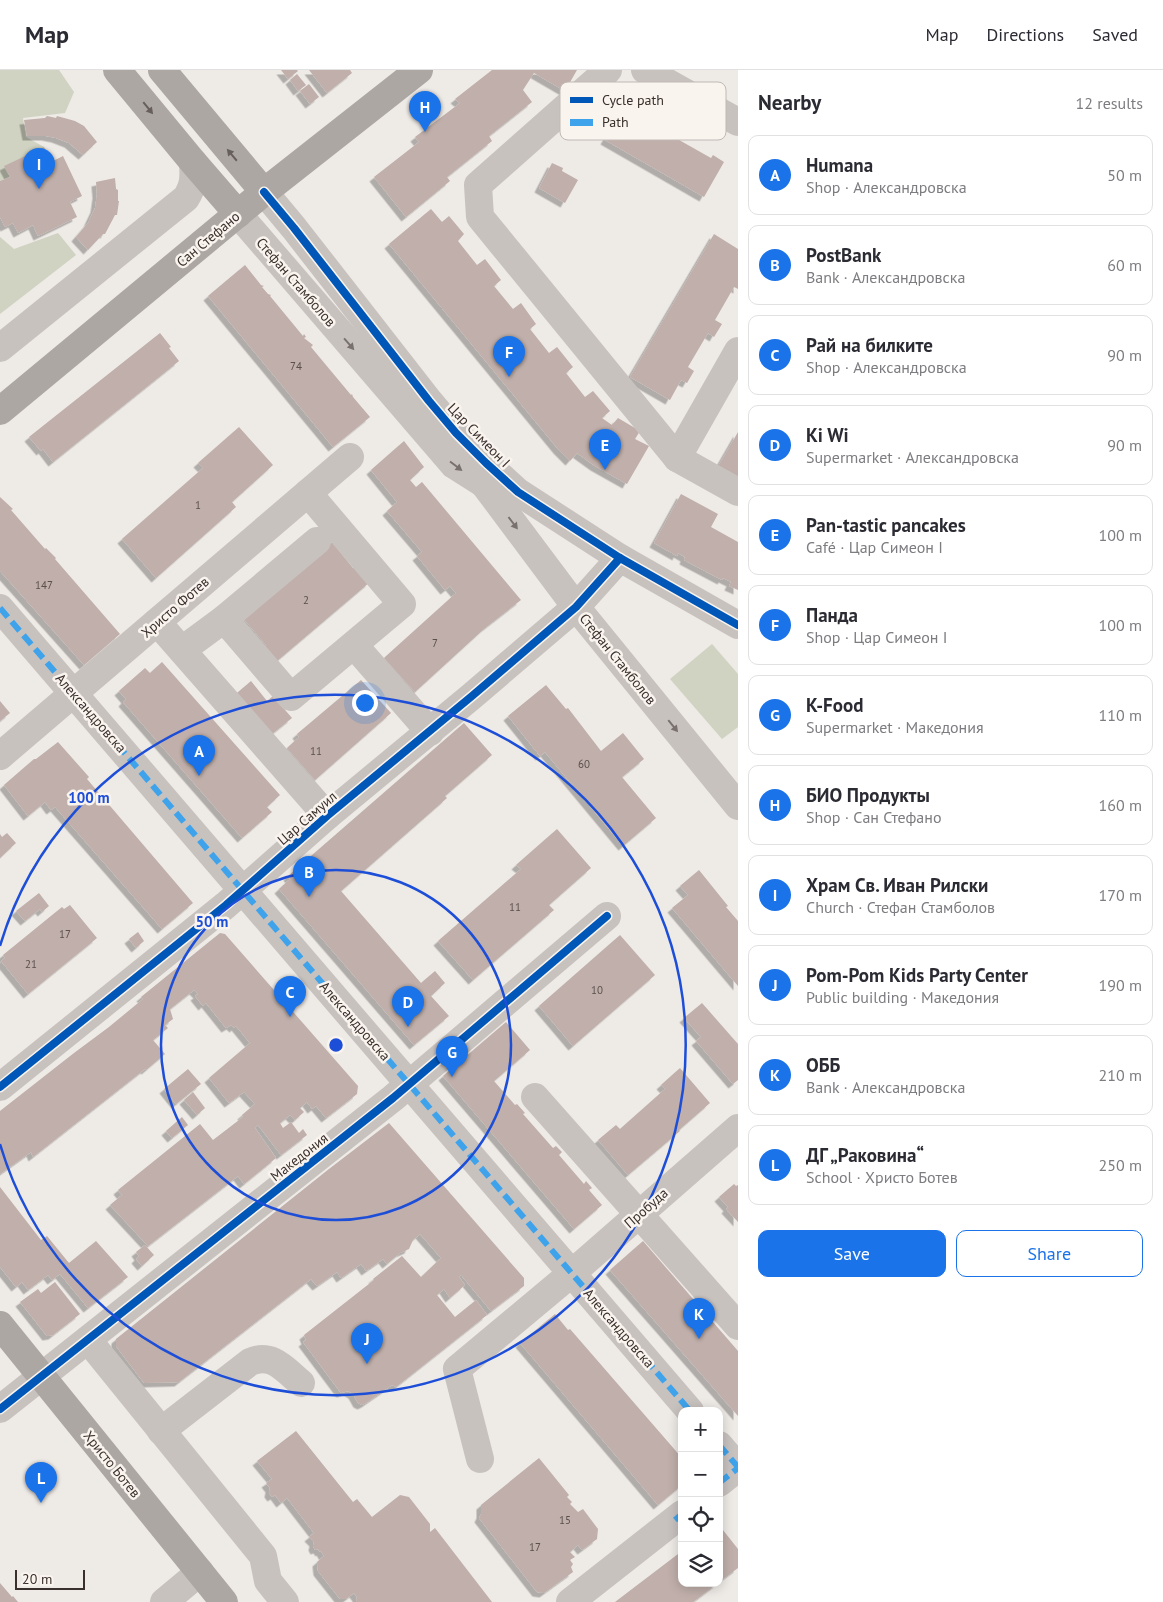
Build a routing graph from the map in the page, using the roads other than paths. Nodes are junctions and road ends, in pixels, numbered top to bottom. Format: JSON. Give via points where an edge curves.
{"nodes":[{"id":1,"x":117,"y":70,"type":"edge"},
{"id":2,"x":162,"y":70,"type":"edge"},
{"id":3,"x":419,"y":70,"type":"edge"},
{"id":4,"x":608,"y":70,"type":"edge"},
{"id":5,"x":645,"y":70,"type":"edge"},
{"id":6,"x":594,"y":82,"type":"edge"},
{"id":7,"x":666,"y":82,"type":"edge"},
{"id":8,"x":560,"y":112,"type":"edge"},
{"id":9,"x":726,"y":115,"type":"edge"},
{"id":10,"x":738,"y":122,"type":"edge"},
{"id":11,"x":193,"y":162,"type":"junction"},
{"id":12,"x":264,"y":192,"type":"junction"},
{"id":13,"x":238,"y":214,"type":"junction"},
{"id":14,"x":0,"y":348,"type":"edge"},
{"id":15,"x":738,"y":351,"type":"edge"},
{"id":16,"x":0,"y":411,"type":"edge"},
{"id":17,"x":350,"y":457,"type":"dead end"},
{"id":18,"x":677,"y":458,"type":"junction"},
{"id":19,"x":484,"y":484,"type":"junction"},
{"id":20,"x":518,"y":492,"type":"junction"},
{"id":21,"x":738,"y":492,"type":"edge"},
{"id":22,"x":308,"y":493,"type":"junction"},
{"id":23,"x":317,"y":541,"type":"dead end"},
{"id":24,"x":620,"y":558,"type":"junction"},
{"id":25,"x":576,"y":607,"type":"junction"},
{"id":26,"x":0,"y":608,"type":"edge"},
{"id":27,"x":224,"y":618,"type":"junction"},
{"id":28,"x":157,"y":622,"type":"junction"},
{"id":29,"x":738,"y":625,"type":"edge"},
{"id":30,"x":354,"y":645,"type":"junction"},
{"id":31,"x":182,"y":650,"type":"junction"},
{"id":32,"x":74,"y":693,"type":"junction"},
{"id":33,"x":430,"y":732,"type":"junction"},
{"id":34,"x":0,"y":756,"type":"edge"},
{"id":35,"x":738,"y":806,"type":"edge"},
{"id":36,"x":327,"y":816,"type":"junction"},
{"id":37,"x":243,"y":891,"type":"junction"},
{"id":38,"x":606,"y":916,"type":"dead end"},
{"id":39,"x":409,"y":1084,"type":"junction"},
{"id":40,"x":0,"y":1087,"type":"edge"},
{"id":41,"x":535,"y":1097,"type":"dead end"},
{"id":42,"x":738,"y":1128,"type":"edge"},
{"id":43,"x":638,"y":1215,"type":"junction"},
{"id":44,"x":563,"y":1281,"type":"junction"},
{"id":45,"x":0,"y":1325,"type":"edge"},
{"id":46,"x":738,"y":1326,"type":"edge"},
{"id":47,"x":88,"y":1340,"type":"junction"},
{"id":48,"x":41,"y":1376,"type":"junction"},
{"id":49,"x":301,"y":1383,"type":"dead end"},
{"id":50,"x":686,"y":1407,"type":"edge"},
{"id":51,"x":0,"y":1409,"type":"edge"},
{"id":52,"x":161,"y":1431,"type":"junction"},
{"id":53,"x":723,"y":1450,"type":"edge"},
{"id":54,"x":480,"y":1459,"type":"dead end"},
{"id":55,"x":738,"y":1467,"type":"edge"},
{"id":56,"x":723,"y":1480,"type":"edge"},
{"id":57,"x":678,"y":1517,"type":"edge"},
{"id":58,"x":200,"y":1572,"type":"junction"},
{"id":59,"x":164,"y":1602,"type":"edge"},
{"id":60,"x":224,"y":1602,"type":"edge"},
{"id":61,"x":285,"y":1602,"type":"edge"},
{"id":62,"x":570,"y":1602,"type":"edge"}],
"edges":[{"from":1,"to":11,"type":"main road","name":"Стефан Стамболов","one_way":true},
{"from":12,"to":2,"type":"main road","one_way":true},
{"from":3,"to":12,"type":"main road","name":"Сан Стефано"},
{"from":4,"to":6,"type":"street"},
{"from":5,"to":7,"type":"street"},
{"from":8,"to":18,"type":"street","via":[[478,185],[480,217]]},
{"from":9,"to":10,"type":"street"},
{"from":11,"to":13,"type":"main road","name":"Стефан Стамболов"},
{"from":11,"to":14,"type":"street","via":[[192,188],[186,198]]},
{"from":12,"to":13,"type":"main road","name":"Сан Стефано"},
{"from":12,"to":20,"type":"street","name":"Цар Симеон I","via":[[456,433]]},
{"from":13,"to":16,"type":"main road","name":"Сан Стефано"},
{"from":13,"to":19,"type":"street","name":"Стефан Стамболов","one_way":true,"via":[[454,466]]},
{"from":15,"to":18,"type":"street"},
{"from":17,"to":22,"type":"street","name":"Христо Фотев"},
{"from":18,"to":21,"type":"street"},
{"from":19,"to":20,"type":"street","name":"Стефан Стамболов"},
{"from":19,"to":25,"type":"street","name":"Стефан Стамболов","one_way":true},
{"from":20,"to":24,"type":"street","name":"Цар Симеон I"},
{"from":22,"to":28,"type":"street","name":"Христо Фотев"},
{"from":22,"to":30,"type":"street","via":[[402,604]]},
{"from":23,"to":27,"type":"street"},
{"from":24,"to":25,"type":"street","name":"Цар Самуил"},
{"from":24,"to":29,"type":"street","name":"Цар Симеон I"},
{"from":25,"to":33,"type":"street","name":"Цар Самуил"},
{"from":25,"to":35,"type":"street","name":"Стефан Стамболов","one_way":true},
{"from":26,"to":32,"type":"street","name":"Александровска"},
{"from":27,"to":30,"type":"street","via":[[291,697]]},
{"from":27,"to":31,"type":"street"},
{"from":28,"to":31,"type":"street"},
{"from":28,"to":32,"type":"street","name":"Христо Фотев"},
{"from":30,"to":33,"type":"street"},
{"from":31,"to":36,"type":"street"},
{"from":32,"to":34,"type":"street","name":"Христо Фотев"},
{"from":32,"to":37,"type":"street","name":"Александровска"},
{"from":33,"to":36,"type":"street","name":"Цар Самуил"},
{"from":36,"to":37,"type":"street","name":"Цар Самуил"},
{"from":37,"to":39,"type":"street","name":"Александровска"},
{"from":37,"to":40,"type":"street","name":"Цар Самуил"},
{"from":38,"to":39,"type":"street","name":"Македония"},
{"from":39,"to":44,"type":"street","name":"Александровска"},
{"from":39,"to":47,"type":"street","name":"Македония"},
{"from":41,"to":43,"type":"street"},
{"from":42,"to":43,"type":"street","name":"Пробуда"},
{"from":43,"to":44,"type":"street","name":"Пробуда"},
{"from":43,"to":46,"type":"street"},
{"from":44,"to":50,"type":"street","name":"Александровска"},
{"from":44,"to":54,"type":"street","name":"Пробуда","via":[[456,1369]]},
{"from":45,"to":48,"type":"main road","name":"Христо Ботев"},
{"from":47,"to":48,"type":"street","name":"Македония"},
{"from":47,"to":52,"type":"street"},
{"from":48,"to":51,"type":"street","name":"Македония"},
{"from":48,"to":58,"type":"main road","name":"Христо Ботев"},
{"from":49,"to":52,"type":"street","via":[[271,1359],[258,1358]]},
{"from":52,"to":61,"type":"street","via":[[263,1556],[268,1581]]},
{"from":53,"to":55,"type":"street"},
{"from":55,"to":56,"type":"street"},
{"from":57,"to":62,"type":"street"},
{"from":58,"to":59,"type":"street"},
{"from":58,"to":60,"type":"main road","name":"Христо Ботев"}]}
